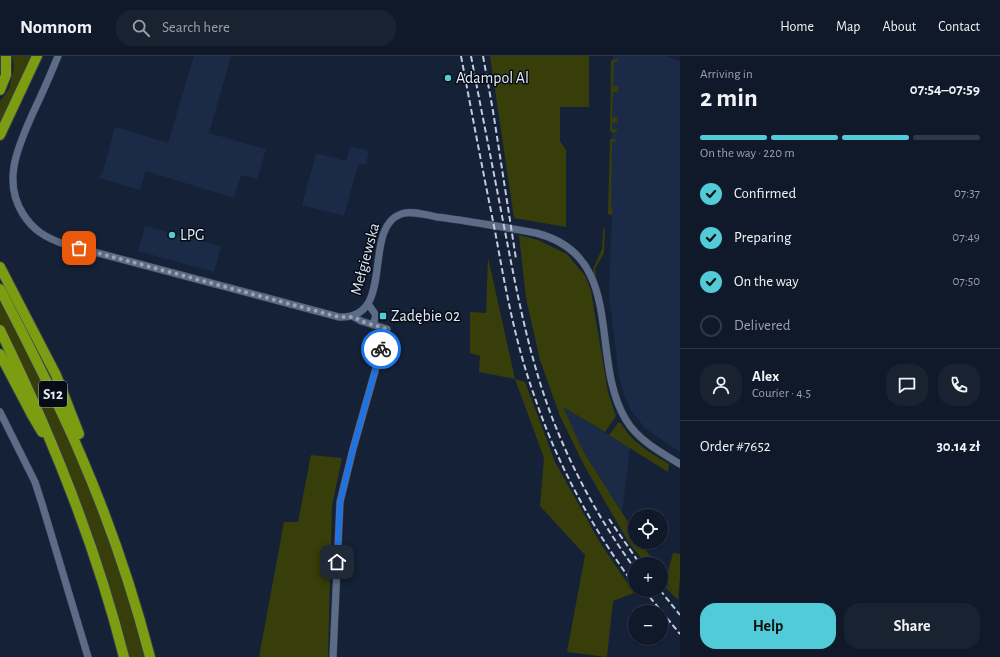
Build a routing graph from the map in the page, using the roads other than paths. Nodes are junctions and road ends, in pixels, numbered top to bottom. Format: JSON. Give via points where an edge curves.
{"nodes":[{"id":1,"x":6,"y":56,"type":"edge"},
{"id":2,"x":37,"y":56,"type":"edge"},
{"id":3,"x":58,"y":56,"type":"edge"},
{"id":4,"x":0,"y":90,"type":"edge"},
{"id":5,"x":0,"y":135,"type":"edge"},
{"id":6,"x":0,"y":263,"type":"edge"},
{"id":7,"x":0,"y":267,"type":"edge"},
{"id":8,"x":7,"y":280,"type":"junction"},
{"id":9,"x":0,"y":289,"type":"edge"},
{"id":10,"x":368,"y":304,"type":"junction"},
{"id":11,"x":354,"y":317,"type":"junction"},
{"id":12,"x":373,"y":325,"type":"junction"},
{"id":13,"x":0,"y":330,"type":"edge"},
{"id":14,"x":0,"y":354,"type":"edge"},
{"id":15,"x":0,"y":412,"type":"edge"},
{"id":16,"x":61,"y":463,"type":"junction"},
{"id":17,"x":680,"y":464,"type":"edge"},
{"id":18,"x":100,"y":503,"type":"junction"},
{"id":19,"x":88,"y":657,"type":"edge"},
{"id":20,"x":124,"y":657,"type":"edge"},
{"id":21,"x":150,"y":657,"type":"edge"},
{"id":22,"x":333,"y":657,"type":"edge"}],
"edges":[{"from":1,"to":4,"type":"highway","via":[[6,75]]},
{"from":2,"to":5,"type":"highway"},
{"from":3,"to":11,"type":"street","name":"Mełgiewska","via":[[21,140],[12,172],[16,200],[31,226],[45,237],[64,244],[339,317]]},
{"from":6,"to":8,"type":"highway"},
{"from":7,"to":8,"type":"highway"},
{"from":8,"to":18,"type":"highway","via":[[56,375],[88,459]]},
{"from":9,"to":18,"type":"highway","number":"S12","via":[[60,408]]},
{"from":10,"to":11,"type":"street","name":"Mełgiewska"},
{"from":10,"to":12,"type":"street","via":[[376,315]]},
{"from":10,"to":17,"type":"street","name":"Mełgiewska","via":[[375,283],[385,229],[393,217],[403,213],[511,228],[559,241],[578,256],[595,284],[601,308],[610,379],[623,415],[640,437]]},
{"from":11,"to":12,"type":"street"},
{"from":12,"to":22,"type":"street","via":[[386,329],[340,502]]},
{"from":13,"to":16,"type":"highway","number":"S12"},
{"from":14,"to":16,"type":"highway"},
{"from":15,"to":19,"type":"street","via":[[35,482],[44,507]]},
{"from":16,"to":20,"type":"highway","number":"S12","via":[[94,554]]},
{"from":18,"to":21,"type":"highway","number":"S12","via":[[130,586]]}]}
